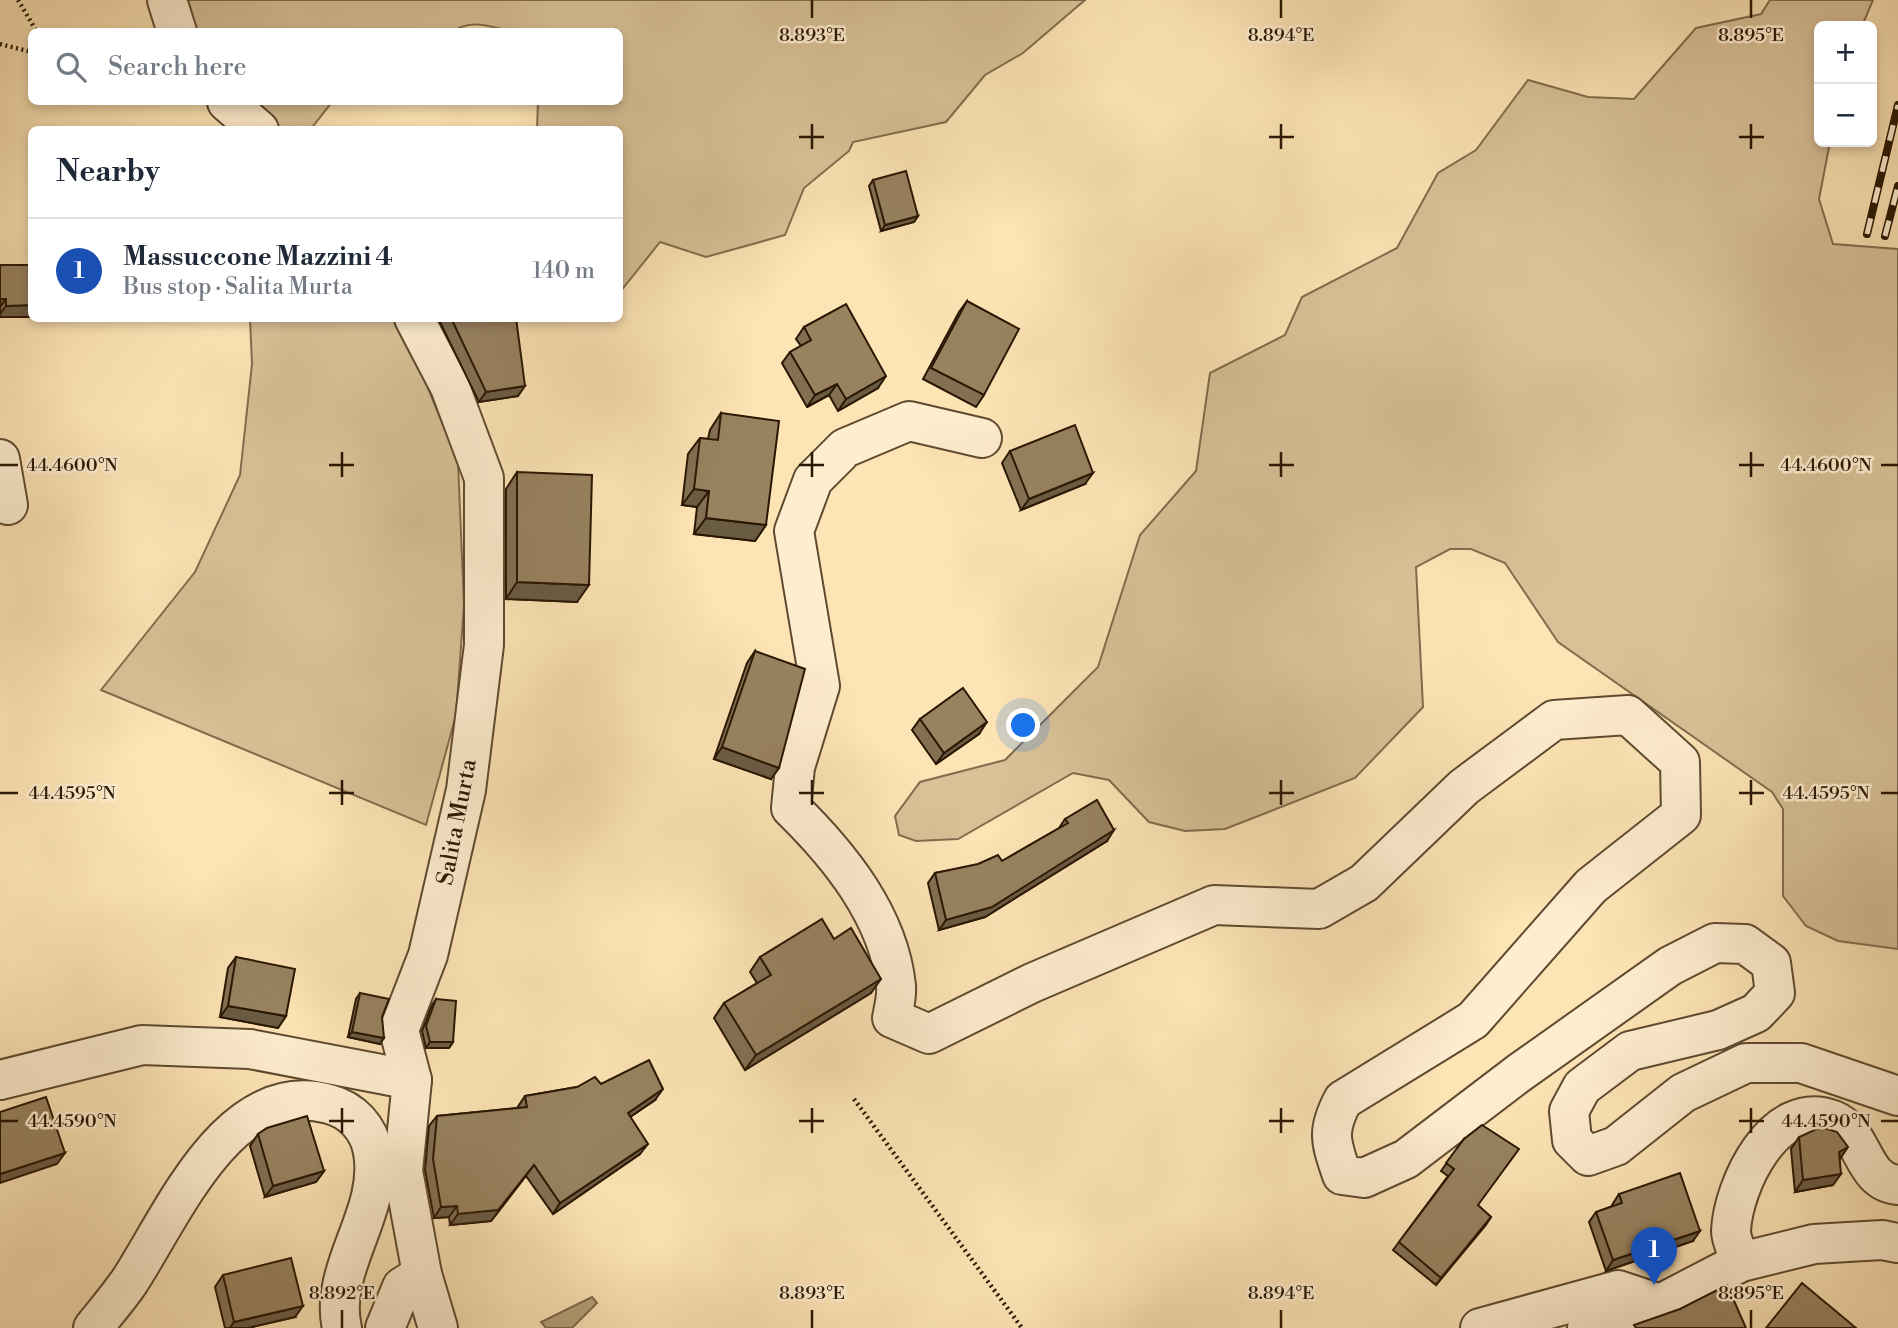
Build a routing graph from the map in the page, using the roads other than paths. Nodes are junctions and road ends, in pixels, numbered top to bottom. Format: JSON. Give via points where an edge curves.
{"nodes":[{"id":1,"x":167,"y":0,"type":"edge"},
{"id":2,"x":176,"y":28,"type":"edge"},
{"id":3,"x":230,"y":105,"type":"edge"},
{"id":4,"x":254,"y":126,"type":"edge"},
{"id":5,"x":416,"y":322,"type":"edge"},
{"id":6,"x":982,"y":438,"type":"dead end"},
{"id":7,"x":0,"y":459,"type":"edge"},
{"id":8,"x":8,"y":505,"type":"dead end"},
{"id":9,"x":0,"y":1080,"type":"edge"},
{"id":10,"x":412,"y":1080,"type":"junction"},
{"id":11,"x":1898,"y":1096,"type":"edge"},
{"id":12,"x":1898,"y":1185,"type":"edge"},
{"id":13,"x":1898,"y":1243,"type":"edge"},
{"id":14,"x":1741,"y":1262,"type":"junction"},
{"id":15,"x":422,"y":1274,"type":"junction"},
{"id":16,"x":1660,"y":1304,"type":"junction"},
{"id":17,"x":93,"y":1328,"type":"edge"},
{"id":18,"x":342,"y":1328,"type":"edge"},
{"id":19,"x":385,"y":1328,"type":"edge"},
{"id":20,"x":438,"y":1328,"type":"edge"},
{"id":21,"x":1480,"y":1328,"type":"edge"},
{"id":22,"x":1587,"y":1328,"type":"edge"}],
"edges":[{"from":1,"to":2,"type":"street"},
{"from":3,"to":4,"type":"street"},
{"from":5,"to":10,"type":"street","name":"Salita Murta","via":[[450,387],[484,478],[484,645],[466,790],[450,867],[428,955],[399,1030]]},
{"from":6,"to":11,"type":"street","via":[[909,421],[845,448],[813,480],[794,531],[820,686],[795,767],[791,808],[830,845],[879,923],[896,987],[892,1018],[929,1034],[1032,983],[1214,905],[1319,909],[1364,883],[1464,787],[1553,720],[1628,715],[1680,762],[1681,815],[1591,887],[1473,1020],[1343,1100],[1331,1122],[1342,1175],[1364,1178],[1406,1159],[1670,966],[1715,943],[1745,944],[1771,963],[1775,993],[1756,1013],[1717,1030],[1630,1051],[1582,1087],[1569,1111],[1572,1140],[1588,1156],[1616,1146],[1683,1093],[1746,1063],[1801,1063]]},
{"from":7,"to":8,"type":"street"},
{"from":9,"to":10,"type":"street","via":[[142,1045],[250,1049]]},
{"from":10,"to":15,"type":"street","name":"Salita Murta","via":[[403,1171]]},
{"from":12,"to":14,"type":"street","via":[[1882,1182],[1872,1172],[1858,1144],[1835,1121],[1816,1116],[1795,1121],[1778,1132],[1747,1169],[1735,1199],[1731,1235]]},
{"from":13,"to":14,"type":"street","via":[[1814,1244]]},
{"from":14,"to":16,"type":"street"},
{"from":15,"to":19,"type":"street","via":[[402,1287]]},
{"from":15,"to":20,"type":"street","name":"Salita Murta"},
{"from":16,"to":21,"type":"street","via":[[1618,1290]]},
{"from":16,"to":22,"type":"street"},
{"from":17,"to":18,"type":"street","via":[[129,1282],[173,1206],[227,1136],[252,1115],[281,1103],[305,1100],[345,1109],[369,1135],[374,1154],[369,1201],[340,1292]]}]}
